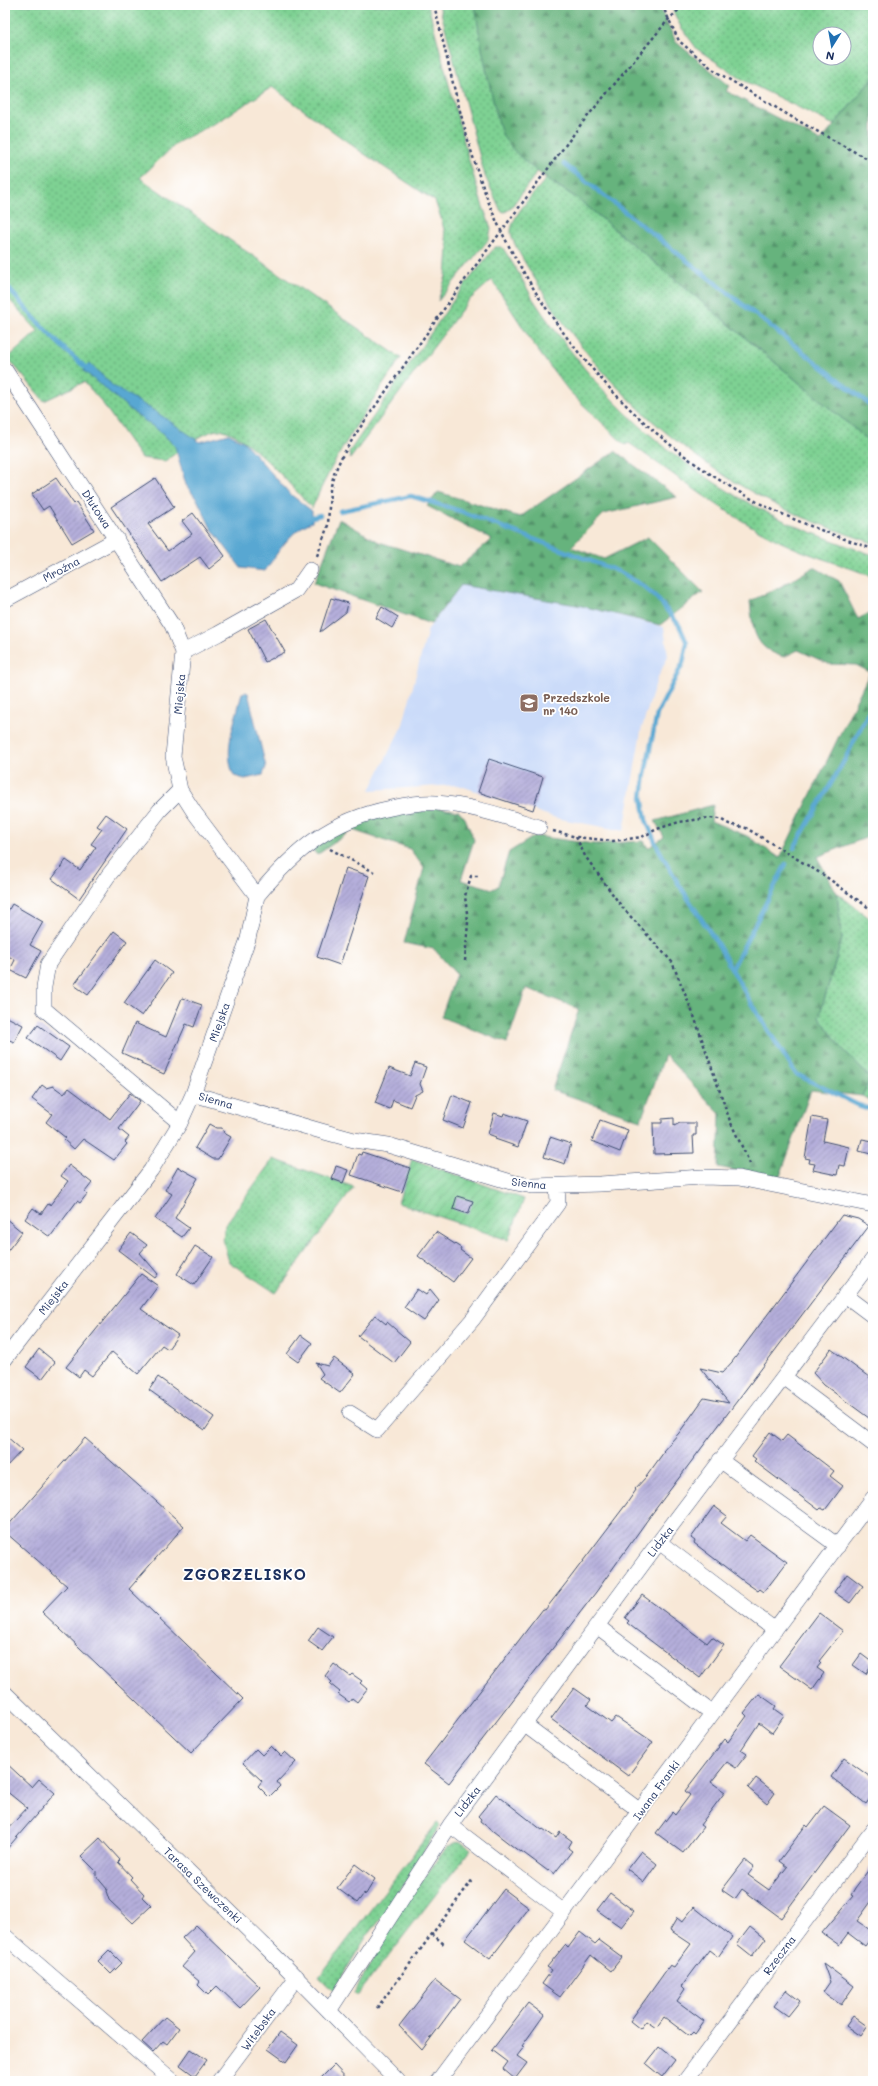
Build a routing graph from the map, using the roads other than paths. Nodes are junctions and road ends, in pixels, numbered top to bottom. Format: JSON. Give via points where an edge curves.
{"nodes":[{"id":1,"x":5,"y":370,"type":"edge"},
{"id":2,"x":116,"y":539,"type":"junction"},
{"id":3,"x":310,"y":570,"type":"road end"},
{"id":4,"x":5,"y":600,"type":"edge"},
{"id":5,"x":183,"y":652,"type":"junction"},
{"id":6,"x":180,"y":790,"type":"junction"},
{"id":7,"x":540,"y":827,"type":"road end"},
{"id":8,"x":257,"y":896,"type":"junction"},
{"id":9,"x":193,"y":1094,"type":"junction"},
{"id":10,"x":180,"y":1123,"type":"junction"},
{"id":11,"x":556,"y":1185,"type":"junction"},
{"id":12,"x":873,"y":1205,"type":"edge"},
{"id":13,"x":873,"y":1259,"type":"edge"},
{"id":14,"x":845,"y":1295,"type":"junction"},
{"id":15,"x":873,"y":1316,"type":"edge"},
{"id":16,"x":5,"y":1359,"type":"edge"},
{"id":17,"x":784,"y":1377,"type":"junction"},
{"id":18,"x":350,"y":1412,"type":"dead end"},
{"id":19,"x":873,"y":1444,"type":"edge"},
{"id":20,"x":720,"y":1460,"type":"junction"},
{"id":21,"x":873,"y":1498,"type":"edge"},
{"id":22,"x":658,"y":1542,"type":"junction"},
{"id":23,"x":838,"y":1546,"type":"junction"},
{"id":24,"x":597,"y":1626,"type":"junction"},
{"id":25,"x":775,"y":1630,"type":"junction"},
{"id":26,"x":5,"y":1693,"type":"edge"},
{"id":27,"x":712,"y":1713,"type":"junction"},
{"id":28,"x":524,"y":1724,"type":"junction"},
{"id":29,"x":640,"y":1811,"type":"junction"},
{"id":30,"x":450,"y":1825,"type":"junction"},
{"id":31,"x":873,"y":1830,"type":"edge"},
{"id":32,"x":564,"y":1912,"type":"junction"},
{"id":33,"x":5,"y":1936,"type":"edge"},
{"id":34,"x":297,"y":1977,"type":"junction"},
{"id":35,"x":329,"y":2011,"type":"junction"},
{"id":36,"x":173,"y":2081,"type":"edge"},
{"id":37,"x":219,"y":2081,"type":"edge"},
{"id":38,"x":398,"y":2081,"type":"edge"},
{"id":39,"x":438,"y":2081,"type":"edge"},
{"id":40,"x":685,"y":2081,"type":"edge"}],
"edges":[{"from":1,"to":2,"type":"street","name":"Dłutowa"},
{"from":2,"to":4,"type":"street","name":"Mroźna"},
{"from":2,"to":5,"type":"street","name":"Dłutowa","via":[[172,625]]},
{"from":3,"to":5,"type":"street","via":[[296,590]]},
{"from":5,"to":6,"type":"street","name":"Miejska","via":[[173,756]]},
{"from":6,"to":8,"type":"street","name":"Miejska"},
{"from":6,"to":10,"type":"street","via":[[160,810],[108,876],[48,964],[44,1009]]},
{"from":7,"to":8,"type":"street","via":[[470,807],[435,803],[405,805],[359,816],[314,839],[285,863]]},
{"from":8,"to":9,"type":"street","name":"Miejska","via":[[248,940]]},
{"from":9,"to":10,"type":"street","name":"Miejska"},
{"from":9,"to":11,"type":"street","name":"Sienna","via":[[354,1140],[388,1145],[511,1182],[532,1186]]},
{"from":10,"to":16,"type":"street","name":"Miejska","via":[[151,1170]]},
{"from":11,"to":12,"type":"street","name":"Sienna","via":[[702,1177],[754,1180]]},
{"from":11,"to":18,"type":"street","via":[[558,1203],[473,1320],[377,1430]]},
{"from":13,"to":14,"type":"street","name":"Lidzka"},
{"from":14,"to":15,"type":"street"},
{"from":14,"to":17,"type":"street","name":"Lidzka"},
{"from":17,"to":19,"type":"street"},
{"from":17,"to":20,"type":"street","name":"Lidzka"},
{"from":20,"to":22,"type":"street","name":"Lidzka"},
{"from":20,"to":23,"type":"street"},
{"from":21,"to":23,"type":"street","name":"Iwana Franki"},
{"from":22,"to":24,"type":"street","name":"Lidzka"},
{"from":22,"to":25,"type":"street"},
{"from":23,"to":25,"type":"street","name":"Iwana Franki"},
{"from":24,"to":27,"type":"street"},
{"from":24,"to":28,"type":"street","name":"Lidzka"},
{"from":25,"to":27,"type":"street","name":"Iwana Franki"},
{"from":26,"to":34,"type":"street","name":"Tarasa Szewczenki"},
{"from":27,"to":29,"type":"street","name":"Iwana Franki"},
{"from":28,"to":29,"type":"street"},
{"from":28,"to":30,"type":"street","name":"Lidzka"},
{"from":29,"to":32,"type":"street","name":"Iwana Franki"},
{"from":30,"to":32,"type":"street"},
{"from":30,"to":35,"type":"street","name":"Lidzka"},
{"from":31,"to":40,"type":"street","name":"Rzeczna"},
{"from":32,"to":39,"type":"street","name":"Iwana Franki"},
{"from":33,"to":36,"type":"street"},
{"from":34,"to":35,"type":"street","name":"Tarasa Szewczenki"},
{"from":34,"to":37,"type":"street","name":"Witebska"},
{"from":35,"to":38,"type":"street","name":"Tarasa Szewczenki"}]}
